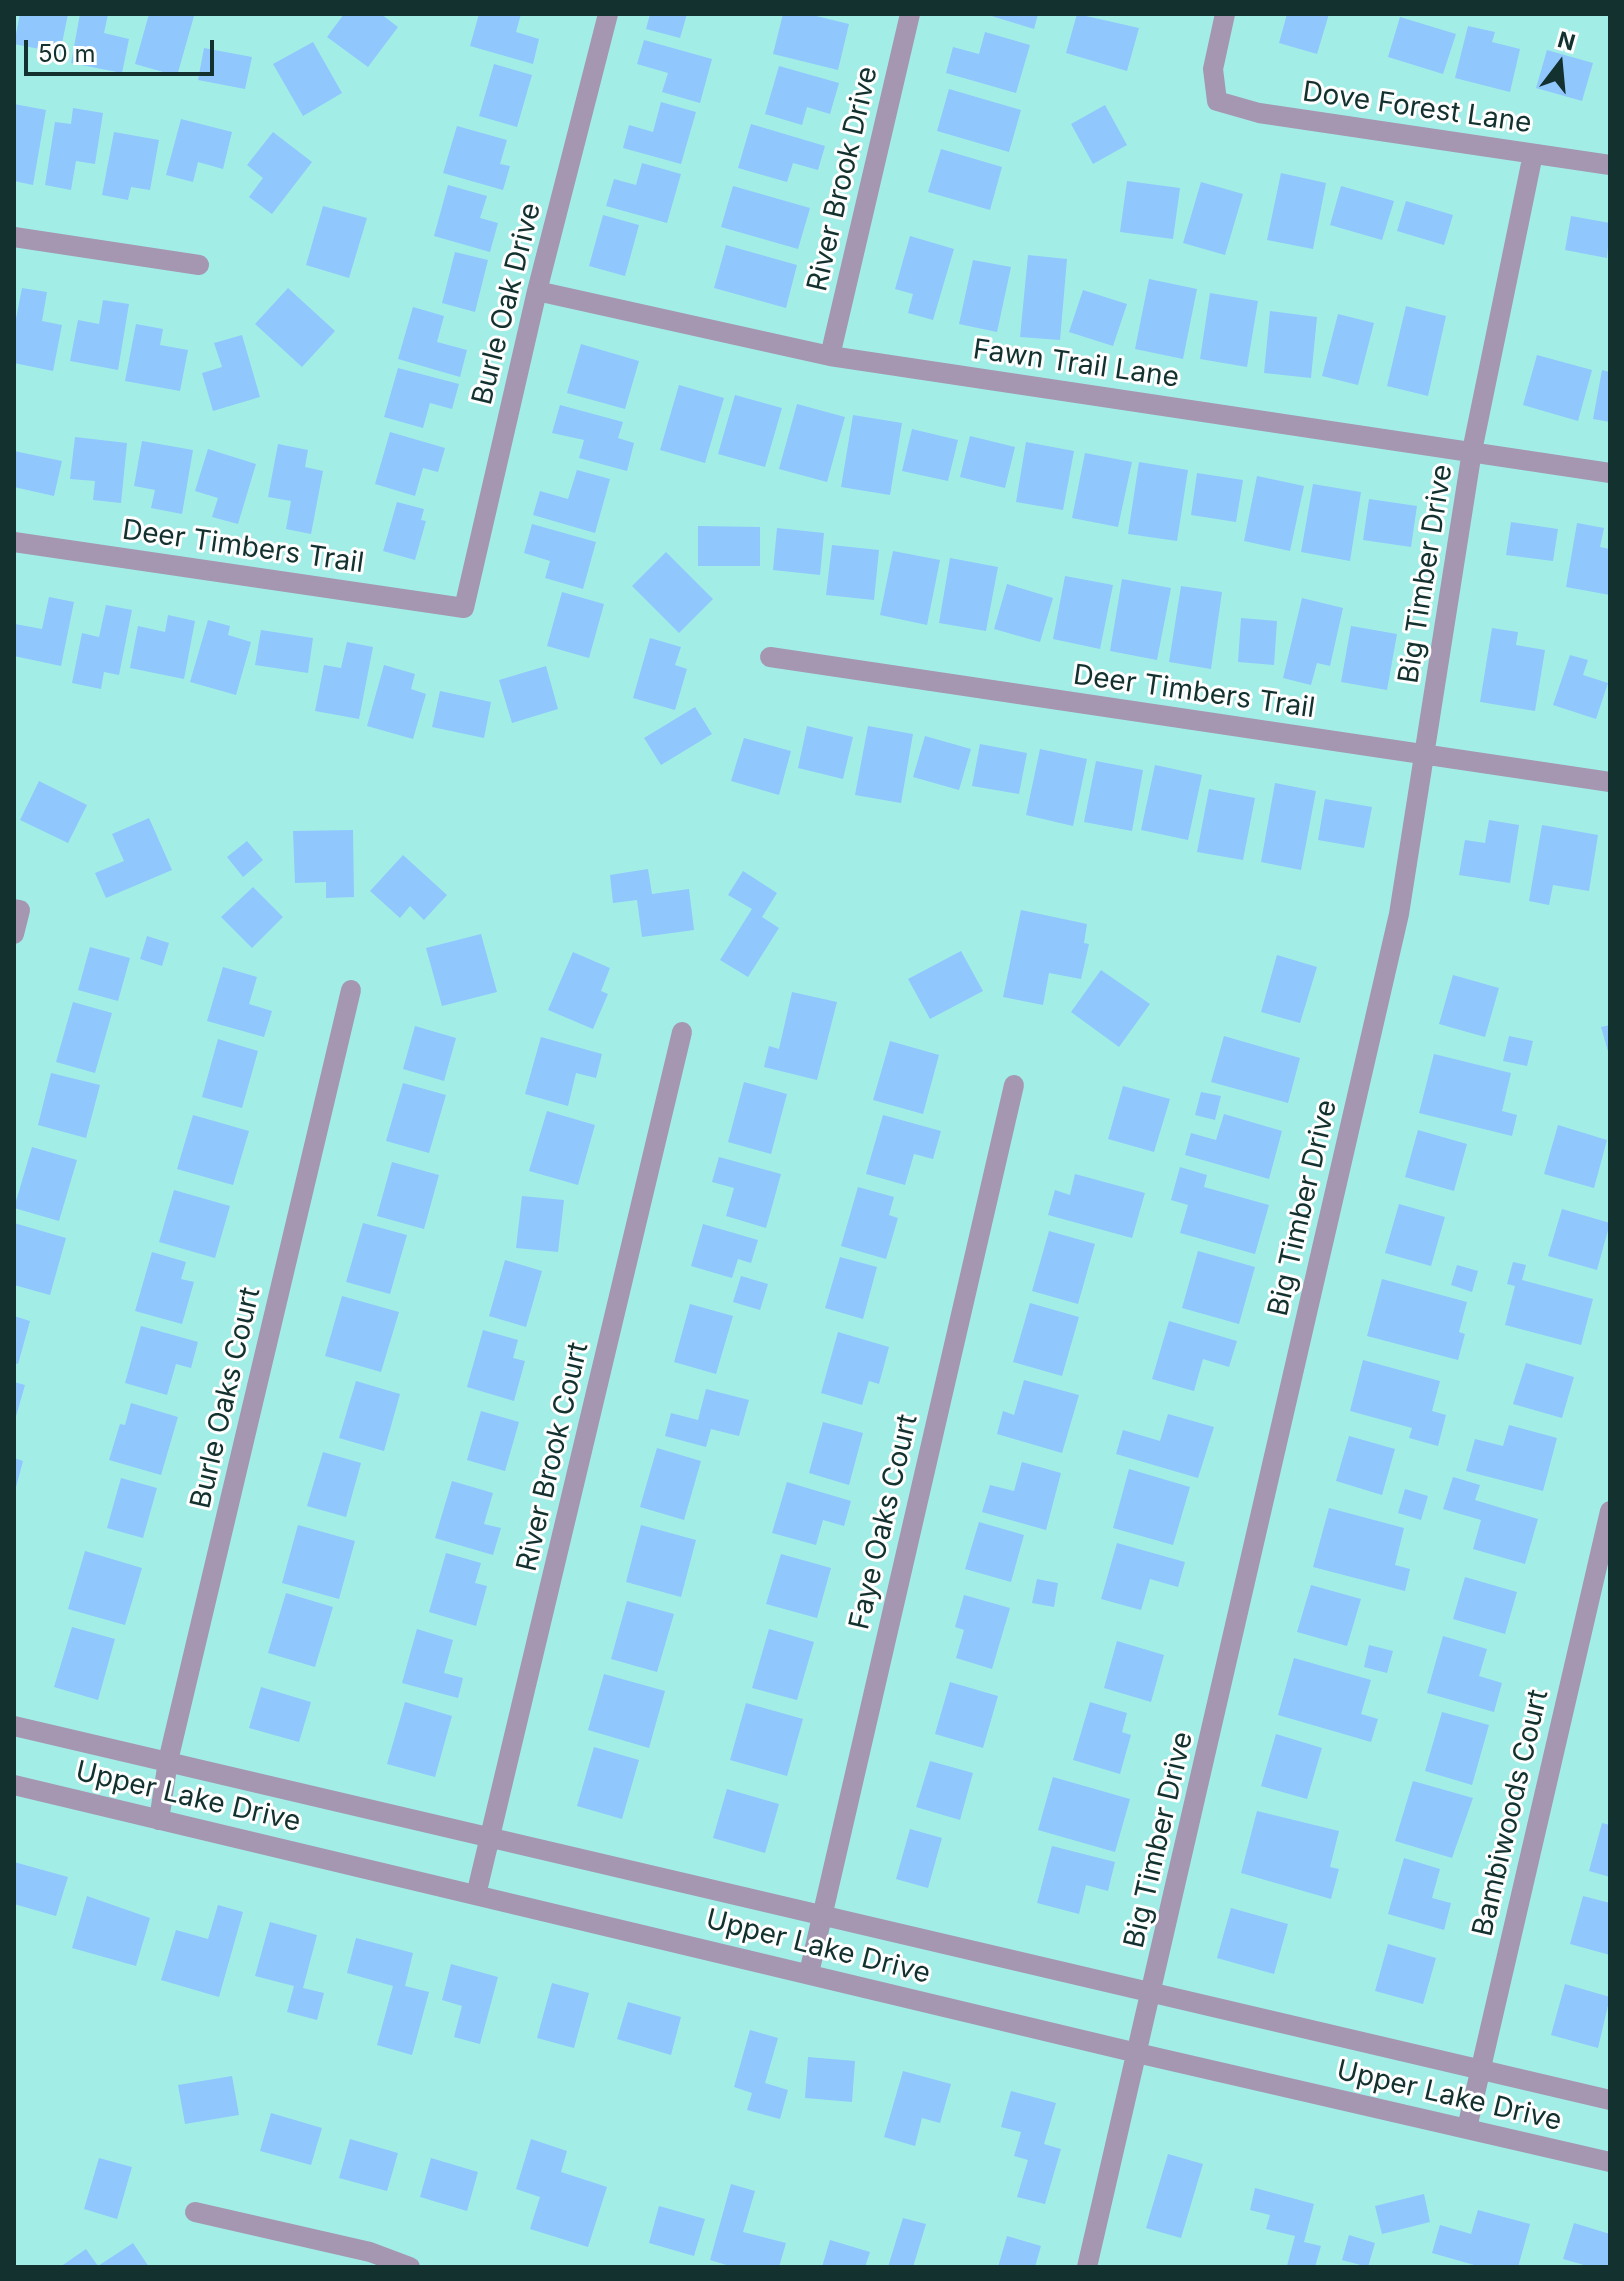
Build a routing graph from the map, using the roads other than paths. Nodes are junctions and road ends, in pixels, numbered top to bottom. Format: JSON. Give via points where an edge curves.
{"nodes":[{"id":1,"x":608,"y":14,"type":"edge"},
{"id":2,"x":910,"y":14,"type":"edge"},
{"id":3,"x":1225,"y":14,"type":"edge"},
{"id":4,"x":1533,"y":154,"type":"junction"},
{"id":5,"x":1610,"y":165,"type":"edge"},
{"id":6,"x":14,"y":237,"type":"edge"},
{"id":7,"x":199,"y":265,"type":"dead end"},
{"id":8,"x":537,"y":291,"type":"junction"},
{"id":9,"x":830,"y":356,"type":"junction"},
{"id":10,"x":1472,"y":451,"type":"junction"},
{"id":11,"x":1610,"y":473,"type":"edge"},
{"id":12,"x":14,"y":542,"type":"edge"},
{"id":13,"x":464,"y":608,"type":"joint"},
{"id":14,"x":770,"y":657,"type":"dead end"},
{"id":15,"x":1427,"y":755,"type":"junction"},
{"id":16,"x":1610,"y":782,"type":"edge"},
{"id":17,"x":17,"y":910,"type":"edge"},
{"id":18,"x":14,"y":934,"type":"edge"},
{"id":19,"x":351,"y":990,"type":"dead end"},
{"id":20,"x":682,"y":1032,"type":"dead end"},
{"id":21,"x":1014,"y":1085,"type":"dead end"},
{"id":22,"x":1610,"y":1511,"type":"edge"},
{"id":23,"x":14,"y":1726,"type":"edge"},
{"id":24,"x":168,"y":1761,"type":"junction"},
{"id":25,"x":14,"y":1785,"type":"edge"},
{"id":26,"x":159,"y":1820,"type":"junction"},
{"id":27,"x":492,"y":1836,"type":"junction"},
{"id":28,"x":476,"y":1895,"type":"junction"},
{"id":29,"x":821,"y":1916,"type":"junction"},
{"id":30,"x":809,"y":1973,"type":"junction"},
{"id":31,"x":1153,"y":1992,"type":"junction"},
{"id":32,"x":1137,"y":2053,"type":"junction"},
{"id":33,"x":1480,"y":2070,"type":"junction"},
{"id":34,"x":1610,"y":2100,"type":"edge"},
{"id":35,"x":1467,"y":2128,"type":"junction"},
{"id":36,"x":1610,"y":2162,"type":"edge"},
{"id":37,"x":195,"y":2212,"type":"dead end"},
{"id":38,"x":410,"y":2267,"type":"edge"},
{"id":39,"x":1087,"y":2267,"type":"edge"}],
"edges":[{"from":1,"to":8,"type":"street","name":"Burle Oak Drive"},
{"from":2,"to":9,"type":"street","name":"River Brook Drive"},
{"from":3,"to":4,"type":"street","name":"Dove Forest Lane","via":[[1213,69],[1217,101],[1259,113]]},
{"from":4,"to":5,"type":"street","name":"Dove Forest Lane"},
{"from":4,"to":10,"type":"street","name":"Big Timber Drive"},
{"from":6,"to":7,"type":"street"},
{"from":8,"to":9,"type":"street","name":"Fawn Trail Lane"},
{"from":8,"to":13,"type":"street","name":"Burle Oak Drive"},
{"from":9,"to":10,"type":"street","name":"Fawn Trail Lane"},
{"from":10,"to":11,"type":"street","name":"Fawn Trail Lane"},
{"from":10,"to":15,"type":"street","name":"Big Timber Drive"},
{"from":12,"to":13,"type":"street","name":"Deer Timbers Trail"},
{"from":14,"to":15,"type":"street","name":"Deer Timbers Trail"},
{"from":15,"to":16,"type":"street","name":"Deer Timbers Trail"},
{"from":15,"to":31,"type":"street","name":"Big Timber Drive","via":[[1399,914]]},
{"from":17,"to":18,"type":"street"},
{"from":19,"to":24,"type":"street","name":"Burle Oaks Court"},
{"from":20,"to":27,"type":"street","name":"River Brook Court"},
{"from":21,"to":29,"type":"street","name":"Faye Oaks Court"},
{"from":22,"to":33,"type":"street","name":"Bambiwoods Court"},
{"from":23,"to":24,"type":"street","name":"Upper Lake Drive"},
{"from":24,"to":26,"type":"street","name":"Burle Oaks Court"},
{"from":24,"to":27,"type":"street","name":"Upper Lake Drive"},
{"from":25,"to":26,"type":"street","name":"Upper Lake Drive"},
{"from":26,"to":28,"type":"street","name":"Upper Lake Drive"},
{"from":27,"to":28,"type":"street","name":"River Brook Court"},
{"from":27,"to":29,"type":"street","name":"Upper Lake Drive"},
{"from":28,"to":30,"type":"street","name":"Upper Lake Drive"},
{"from":29,"to":30,"type":"street","name":"Faye Oaks Court"},
{"from":29,"to":31,"type":"street","name":"Upper Lake Drive"},
{"from":30,"to":32,"type":"street","name":"Upper Lake Drive"},
{"from":31,"to":32,"type":"street","name":"Big Timber Drive"},
{"from":31,"to":33,"type":"street","name":"Upper Lake Drive"},
{"from":32,"to":35,"type":"street","name":"Upper Lake Drive"},
{"from":32,"to":39,"type":"street","name":"Big Timber Drive"},
{"from":33,"to":34,"type":"street","name":"Upper Lake Drive"},
{"from":33,"to":35,"type":"street","name":"Bambiwoods Court"},
{"from":35,"to":36,"type":"street","name":"Upper Lake Drive"},
{"from":37,"to":38,"type":"street","via":[[370,2252]]}]}
